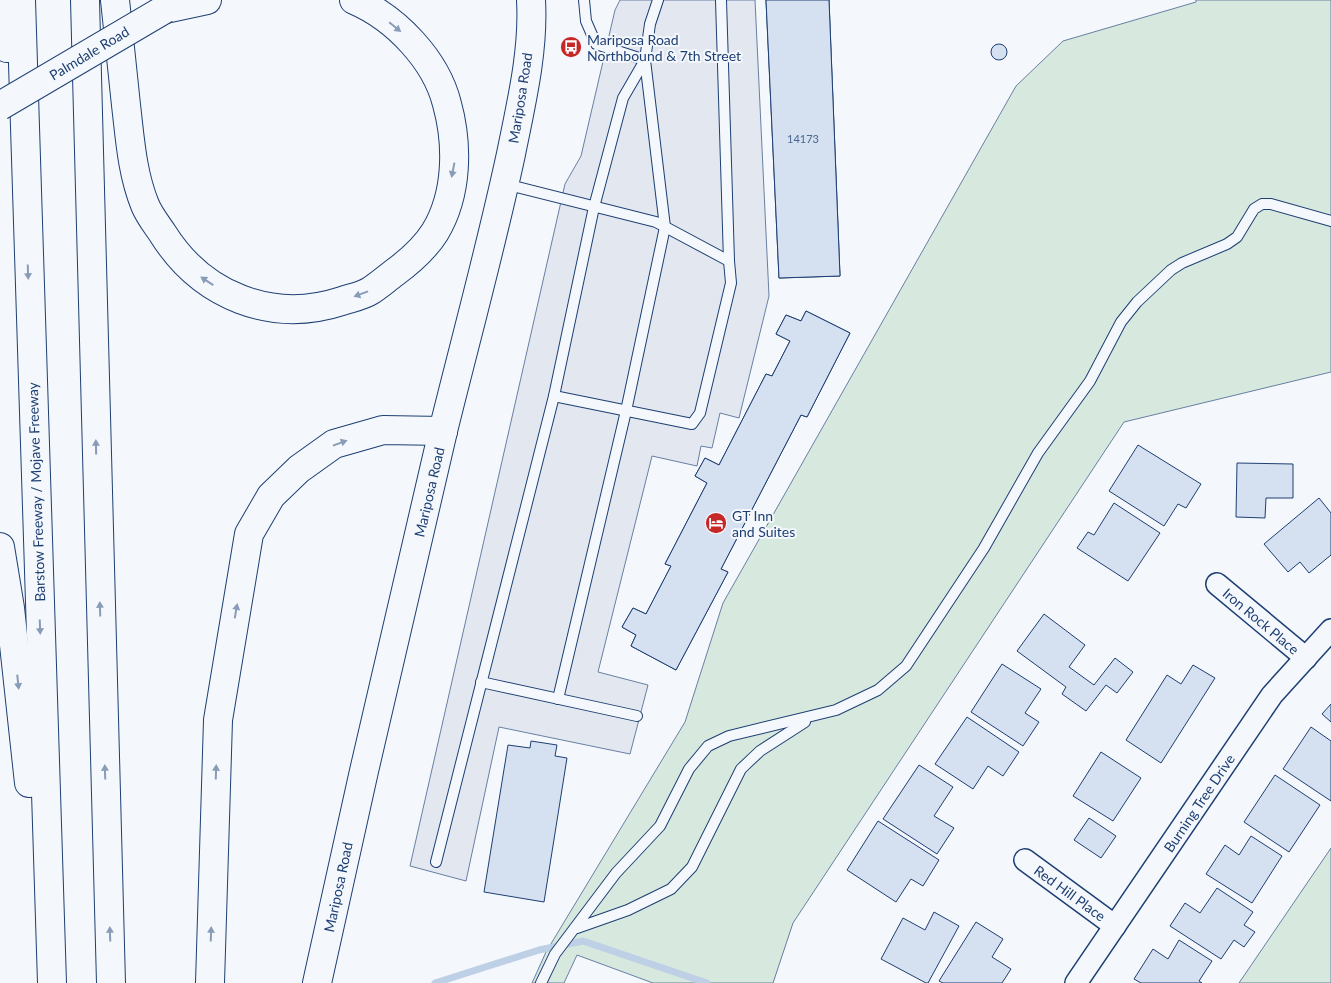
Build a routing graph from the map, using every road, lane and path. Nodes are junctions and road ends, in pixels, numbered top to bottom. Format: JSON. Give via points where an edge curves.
{"nodes":[{"id":1,"x":1,"y":0,"type":"edge"},
{"id":2,"x":22,"y":0,"type":"edge"},
{"id":3,"x":85,"y":0,"type":"edge"},
{"id":4,"x":115,"y":0,"type":"edge"},
{"id":5,"x":207,"y":0,"type":"edge"},
{"id":6,"x":354,"y":0,"type":"edge"},
{"id":7,"x":530,"y":0,"type":"edge"},
{"id":8,"x":584,"y":0,"type":"edge"},
{"id":9,"x":658,"y":0,"type":"edge"},
{"id":10,"x":721,"y":0,"type":"edge"},
{"id":11,"x":172,"y":4,"type":"edge"},
{"id":12,"x":645,"y":60,"type":"junction"},
{"id":13,"x":0,"y":106,"type":"edge"},
{"id":14,"x":504,"y":184,"type":"junction"},
{"id":15,"x":594,"y":207,"type":"junction"},
{"id":16,"x":1331,"y":221,"type":"edge"},
{"id":17,"x":27,"y":223,"type":"junction"},
{"id":18,"x":665,"y":227,"type":"junction"},
{"id":19,"x":729,"y":262,"type":"junction"},
{"id":20,"x":554,"y":396,"type":"junction"},
{"id":21,"x":626,"y":411,"type":"junction"},
{"id":22,"x":443,"y":430,"type":"junction"},
{"id":23,"x":0,"y":546,"type":"edge"},
{"id":24,"x":1217,"y":584,"type":"dead end"},
{"id":25,"x":1331,"y":630,"type":"edge"},
{"id":26,"x":1306,"y":658,"type":"junction"},
{"id":27,"x":481,"y":682,"type":"junction"},
{"id":28,"x":558,"y":699,"type":"junction"},
{"id":29,"x":638,"y":716,"type":"dead end"},
{"id":30,"x":812,"y":718,"type":"junction"},
{"id":31,"x":1025,"y":860,"type":"dead end"},
{"id":32,"x":436,"y":862,"type":"dead end"},
{"id":33,"x":1116,"y":926,"type":"junction"},
{"id":34,"x":576,"y":928,"type":"junction"},
{"id":35,"x":51,"y":983,"type":"edge"},
{"id":36,"x":111,"y":983,"type":"edge"},
{"id":37,"x":210,"y":983,"type":"edge"},
{"id":38,"x":317,"y":983,"type":"edge"},
{"id":39,"x":541,"y":983,"type":"edge"},
{"id":40,"x":1076,"y":983,"type":"edge"}],
"edges":[{"from":1,"to":17,"type":"main road"},
{"from":2,"to":17,"type":"main road","name":"Barstow Freeway / Mojave Freeway"},
{"from":36,"to":3,"type":"main road","one_way":true},
{"from":6,"to":4,"type":"main road","one_way":true,"via":[[368,6],[399,29],[426,59],[442,84],[453,125],[455,161],[447,202],[436,232],[410,260],[368,292],[324,307],[283,309],[242,302],[203,279],[174,251],[146,206],[133,165]]},
{"from":5,"to":11,"type":"main road","name":"Palmdale Road"},
{"from":7,"to":14,"type":"main road","name":"Mariposa Road","via":[[532,18],[522,100]]},
{"from":8,"to":12,"type":"lane","via":[[586,21],[596,44]]},
{"from":9,"to":12,"type":"lane","via":[[650,24]]},
{"from":10,"to":19,"type":"lane"},
{"from":11,"to":13,"type":"main road","name":"Palmdale Road","bridge":true},
{"from":12,"to":15,"type":"lane","via":[[623,98]]},
{"from":12,"to":18,"type":"lane"},
{"from":14,"to":15,"type":"lane"},
{"from":14,"to":22,"type":"main road","name":"Mariposa Road"},
{"from":15,"to":18,"type":"lane"},
{"from":15,"to":20,"type":"lane"},
{"from":16,"to":30,"type":"lane","via":[[1262,204],[1254,208],[1237,237],[1170,270],[1121,322],[1090,381],[1038,453],[984,548],[906,666],[893,679],[856,702]]},
{"from":17,"to":35,"type":"main road","name":"Barstow Freeway / Mojave Freeway","one_way":true},
{"from":18,"to":19,"type":"lane"},
{"from":18,"to":21,"type":"lane"},
{"from":19,"to":21,"type":"lane","via":[[731,283],[700,413],[692,424]]},
{"from":20,"to":21,"type":"lane"},
{"from":20,"to":27,"type":"lane"},
{"from":21,"to":28,"type":"lane"},
{"from":37,"to":22,"type":"main road","one_way":true,"via":[[218,720],[249,534],[271,496],[299,469],[334,444],[383,430]]},
{"from":22,"to":38,"type":"main road","name":"Mariposa Road"},
{"from":23,"to":35,"type":"main road","one_way":true,"via":[[10,608]]},
{"from":24,"to":26,"type":"street","name":"Iron Rock Place"},
{"from":25,"to":26,"type":"street","name":"Burning Tree Drive"},
{"from":26,"to":33,"type":"street","name":"Burning Tree Drive","via":[[1272,695]]},
{"from":27,"to":28,"type":"lane"},
{"from":27,"to":32,"type":"lane"},
{"from":28,"to":29,"type":"lane"},
{"from":30,"to":34,"type":"lane","via":[[760,751],[741,770],[692,867],[671,889],[628,910]]},
{"from":30,"to":34,"type":"lane","via":[[729,736],[708,746],[689,769],[660,826],[616,873]]},
{"from":31,"to":33,"type":"street","name":"Red Hill Place"},
{"from":33,"to":40,"type":"street","name":"Burning Tree Drive"},
{"from":34,"to":39,"type":"lane","via":[[556,954]]}]}
